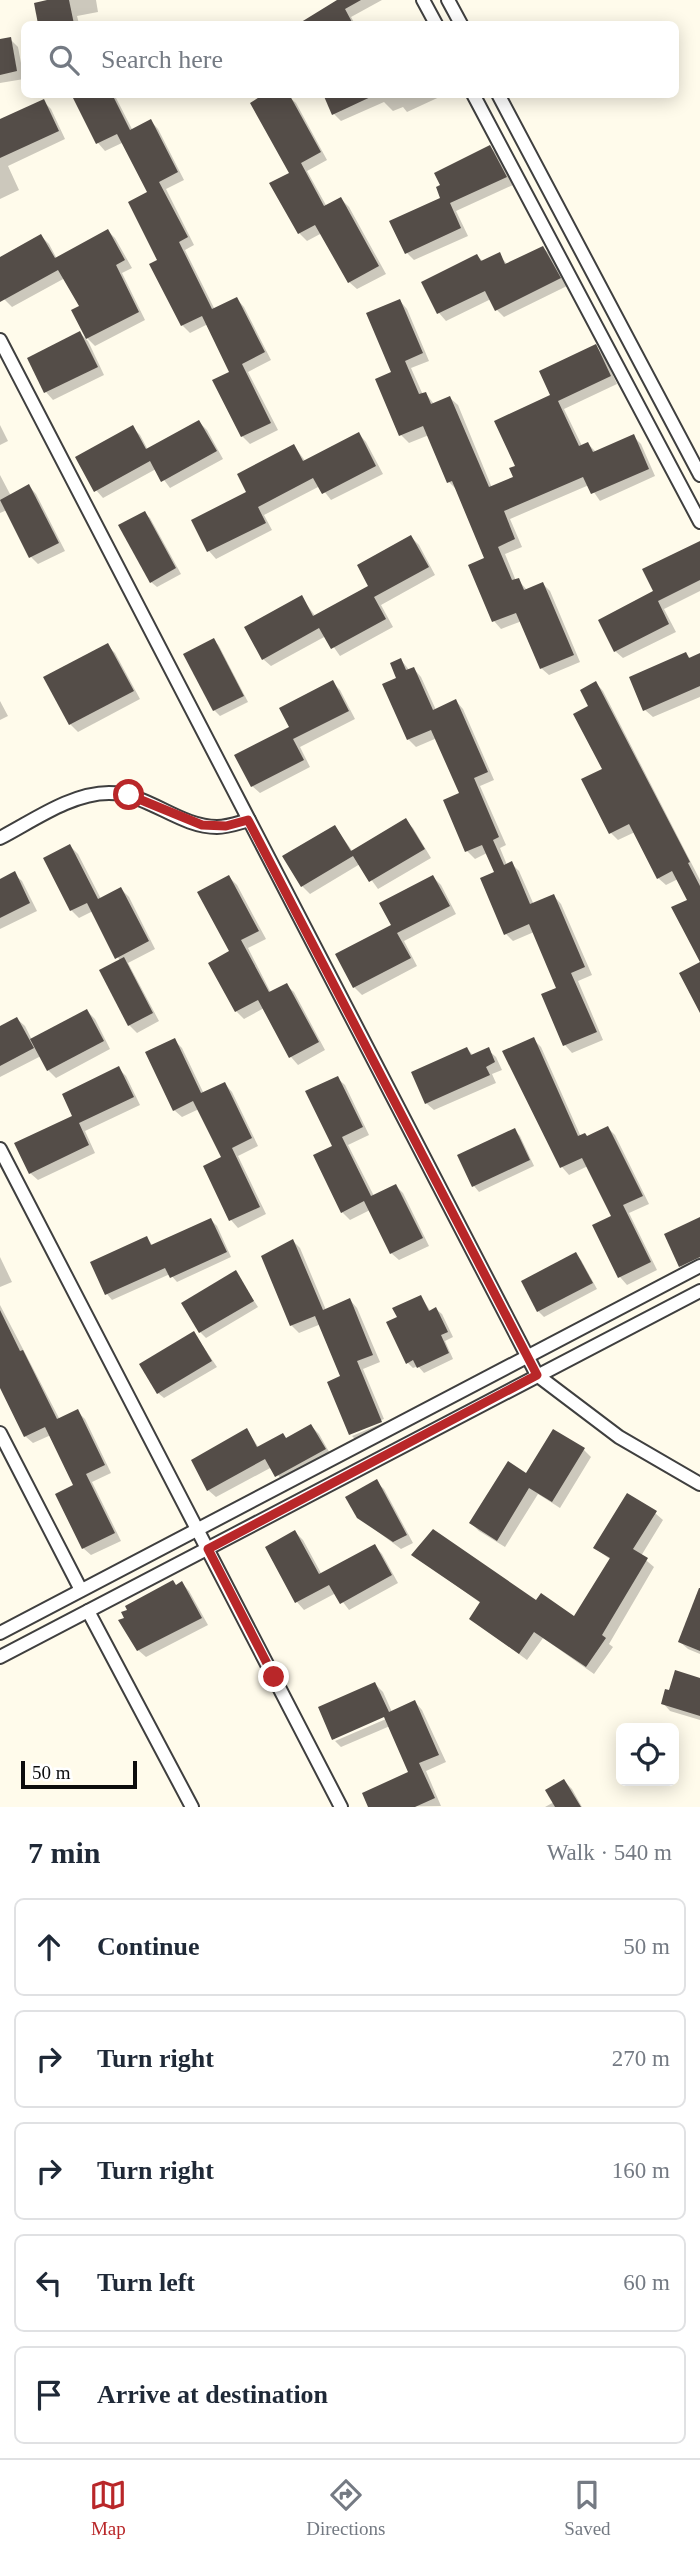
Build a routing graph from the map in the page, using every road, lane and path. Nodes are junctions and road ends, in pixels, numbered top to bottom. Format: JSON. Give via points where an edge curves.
{"nodes":[{"id":1,"x":423,"y":0,"type":"edge"},
{"id":2,"x":448,"y":0,"type":"edge"},
{"id":3,"x":434,"y":21,"type":"edge"},
{"id":4,"x":459,"y":21,"type":"edge"},
{"id":5,"x":475,"y":98,"type":"edge"},
{"id":6,"x":500,"y":98,"type":"edge"},
{"id":7,"x":0,"y":340,"type":"edge"},
{"id":8,"x":700,"y":475,"type":"edge"},
{"id":9,"x":700,"y":522,"type":"edge"},
{"id":10,"x":248,"y":820,"type":"junction"},
{"id":11,"x":0,"y":838,"type":"edge"},
{"id":12,"x":0,"y":1150,"type":"edge"},
{"id":13,"x":700,"y":1266,"type":"edge"},
{"id":14,"x":700,"y":1291,"type":"edge"},
{"id":15,"x":527,"y":1357,"type":"junction"},
{"id":16,"x":537,"y":1375,"type":"junction"},
{"id":17,"x":0,"y":1433,"type":"edge"},
{"id":18,"x":700,"y":1484,"type":"edge"},
{"id":19,"x":198,"y":1529,"type":"junction"},
{"id":20,"x":208,"y":1549,"type":"junction"},
{"id":21,"x":82,"y":1590,"type":"junction"},
{"id":22,"x":88,"y":1611,"type":"junction"},
{"id":23,"x":0,"y":1633,"type":"edge"},
{"id":24,"x":0,"y":1657,"type":"edge"},
{"id":25,"x":192,"y":1807,"type":"edge"},
{"id":26,"x":341,"y":1807,"type":"edge"}],
"edges":[{"from":1,"to":3,"type":"street"},
{"from":2,"to":4,"type":"street"},
{"from":5,"to":9,"type":"street"},
{"from":6,"to":8,"type":"street"},
{"from":7,"to":10,"type":"street"},
{"from":10,"to":11,"type":"street","via":[[226,826],[202,825],[129,795],[109,793],[71,801]]},
{"from":10,"to":15,"type":"street"},
{"from":12,"to":19,"type":"street"},
{"from":13,"to":15,"type":"street"},
{"from":14,"to":16,"type":"street"},
{"from":15,"to":16,"type":"street"},
{"from":15,"to":19,"type":"street"},
{"from":16,"to":18,"type":"street","via":[[619,1437]]},
{"from":16,"to":20,"type":"street"},
{"from":17,"to":21,"type":"street"},
{"from":19,"to":20,"type":"street"},
{"from":19,"to":21,"type":"street"},
{"from":20,"to":22,"type":"street"},
{"from":20,"to":26,"type":"street"},
{"from":21,"to":23,"type":"street"},
{"from":22,"to":24,"type":"street"},
{"from":22,"to":25,"type":"street"}]}
